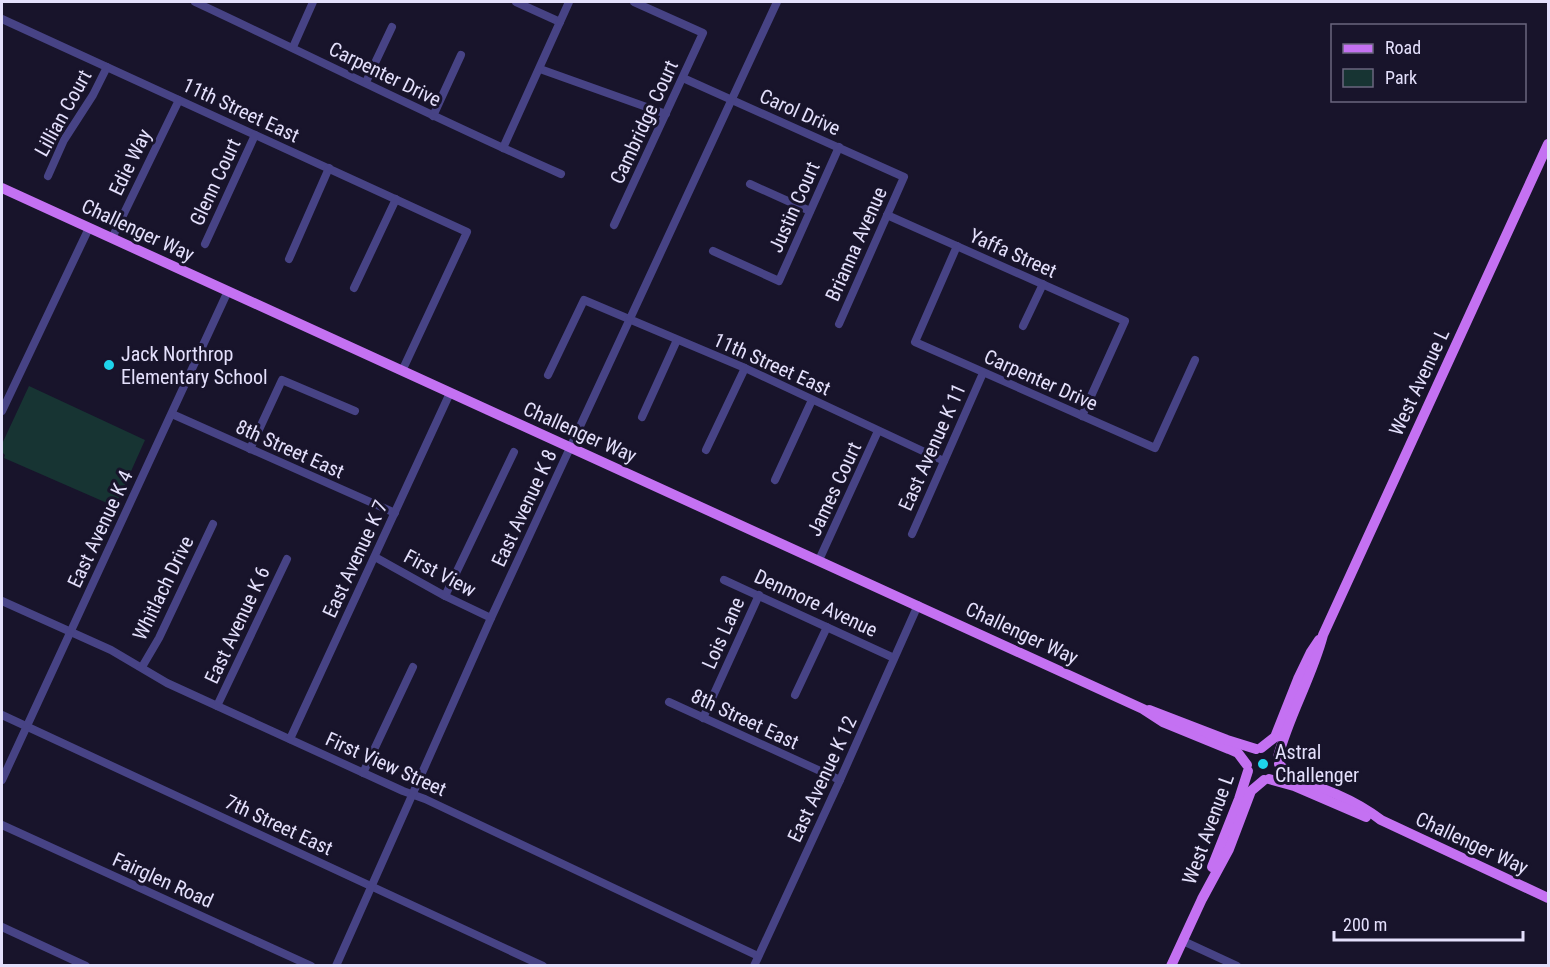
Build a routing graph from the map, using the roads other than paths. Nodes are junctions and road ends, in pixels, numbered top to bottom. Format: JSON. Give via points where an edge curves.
{"nodes":[{"id":1,"x":195,"y":2,"type":"edge"},
{"id":2,"x":219,"y":2,"type":"edge"},
{"id":3,"x":313,"y":2,"type":"edge"},
{"id":4,"x":516,"y":2,"type":"edge"},
{"id":5,"x":569,"y":2,"type":"edge"},
{"id":6,"x":634,"y":2,"type":"edge"},
{"id":7,"x":777,"y":2,"type":"edge"},
{"id":8,"x":215,"y":11,"type":"junction"},
{"id":9,"x":2,"y":19,"type":"edge"},
{"id":10,"x":560,"y":22,"type":"junction"},
{"id":11,"x":392,"y":27,"type":"dead end"},
{"id":12,"x":293,"y":47,"type":"junction"},
{"id":13,"x":461,"y":55,"type":"dead end"},
{"id":14,"x":106,"y":67,"type":"junction"},
{"id":15,"x":540,"y":69,"type":"junction"},
{"id":16,"x":683,"y":78,"type":"junction"},
{"id":17,"x":366,"y":82,"type":"junction"},
{"id":18,"x":179,"y":100,"type":"junction"},
{"id":19,"x":732,"y":100,"type":"junction"},
{"id":20,"x":666,"y":114,"type":"junction"},
{"id":21,"x":433,"y":116,"type":"junction"},
{"id":22,"x":255,"y":135,"type":"junction"},
{"id":23,"x":1548,"y":144,"type":"edge"},
{"id":24,"x":839,"y":147,"type":"junction"},
{"id":25,"x":503,"y":148,"type":"junction"},
{"id":26,"x":329,"y":168,"type":"junction"},
{"id":27,"x":561,"y":174,"type":"dead end"},
{"id":28,"x":48,"y":176,"type":"dead end"},
{"id":29,"x":904,"y":177,"type":"joint"},
{"id":30,"x":750,"y":184,"type":"dead end"},
{"id":31,"x":2,"y":188,"type":"edge"},
{"id":32,"x":396,"y":199,"type":"junction"},
{"id":33,"x":810,"y":211,"type":"junction"},
{"id":34,"x":887,"y":215,"type":"junction"},
{"id":35,"x":614,"y":225,"type":"dead end"},
{"id":36,"x":88,"y":228,"type":"junction"},
{"id":37,"x":112,"y":238,"type":"junction"},
{"id":38,"x":205,"y":244,"type":"dead end"},
{"id":39,"x":957,"y":246,"type":"junction"},
{"id":40,"x":713,"y":250,"type":"dead end"},
{"id":41,"x":289,"y":259,"type":"dead end"},
{"id":42,"x":1043,"y":284,"type":"junction"},
{"id":43,"x":354,"y":288,"type":"dead end"},
{"id":44,"x":228,"y":291,"type":"junction"},
{"id":45,"x":631,"y":319,"type":"junction"},
{"id":46,"x":839,"y":324,"type":"dead end"},
{"id":47,"x":1023,"y":326,"type":"dead end"},
{"id":48,"x":677,"y":340,"type":"junction"},
{"id":49,"x":1195,"y":360,"type":"dead end"},
{"id":50,"x":745,"y":368,"type":"junction"},
{"id":51,"x":402,"y":371,"type":"junction"},
{"id":52,"x":983,"y":373,"type":"junction"},
{"id":53,"x":548,"y":375,"type":"dead end"},
{"id":54,"x":450,"y":393,"type":"junction"},
{"id":55,"x":812,"y":400,"type":"junction"},
{"id":56,"x":2,"y":411,"type":"edge"},
{"id":57,"x":356,"y":411,"type":"dead end"},
{"id":58,"x":172,"y":414,"type":"junction"},
{"id":59,"x":1082,"y":416,"type":"junction"},
{"id":60,"x":642,"y":417,"type":"dead end"},
{"id":61,"x":879,"y":431,"type":"junction"},
{"id":62,"x":570,"y":447,"type":"junction"},
{"id":63,"x":250,"y":449,"type":"junction"},
{"id":64,"x":705,"y":450,"type":"dead end"},
{"id":65,"x":513,"y":452,"type":"dead end"},
{"id":66,"x":944,"y":461,"type":"junction"},
{"id":67,"x":775,"y":480,"type":"dead end"},
{"id":68,"x":395,"y":513,"type":"junction"},
{"id":69,"x":213,"y":524,"type":"dead end"},
{"id":70,"x":912,"y":534,"type":"dead end"},
{"id":71,"x":375,"y":557,"type":"junction"},
{"id":72,"x":287,"y":559,"type":"dead end"},
{"id":73,"x":819,"y":560,"type":"junction"},
{"id":74,"x":724,"y":580,"type":"dead end"},
{"id":75,"x":759,"y":595,"type":"junction"},
{"id":76,"x":445,"y":596,"type":"junction"},
{"id":77,"x":2,"y":601,"type":"edge"},
{"id":78,"x":918,"y":605,"type":"junction"},
{"id":79,"x":491,"y":618,"type":"junction"},
{"id":80,"x":827,"y":627,"type":"junction"},
{"id":81,"x":69,"y":632,"type":"junction"},
{"id":82,"x":1323,"y":635,"type":"junction"},
{"id":83,"x":894,"y":658,"type":"junction"},
{"id":84,"x":142,"y":667,"type":"junction"},
{"id":85,"x":413,"y":667,"type":"dead end"},
{"id":86,"x":795,"y":695,"type":"dead end"},
{"id":87,"x":669,"y":702,"type":"dead end"},
{"id":88,"x":217,"y":706,"type":"junction"},
{"id":89,"x":1143,"y":709,"type":"junction"},
{"id":90,"x":2,"y":714,"type":"edge"},
{"id":91,"x":703,"y":718,"type":"junction"},
{"id":92,"x":27,"y":726,"type":"junction"},
{"id":93,"x":290,"y":739,"type":"junction"},
{"id":94,"x":1259,"y":748,"type":"junction"},
{"id":95,"x":1278,"y":760,"type":"junction"},
{"id":96,"x":1248,"y":768,"type":"junction"},
{"id":97,"x":363,"y":773,"type":"junction"},
{"id":98,"x":1267,"y":779,"type":"junction"},
{"id":99,"x":2,"y":780,"type":"edge"},
{"id":100,"x":840,"y":780,"type":"junction"},
{"id":101,"x":414,"y":794,"type":"junction"},
{"id":102,"x":1381,"y":820,"type":"junction"},
{"id":103,"x":2,"y":825,"type":"edge"},
{"id":104,"x":372,"y":886,"type":"junction"},
{"id":105,"x":1548,"y":898,"type":"edge"},
{"id":106,"x":1202,"y":899,"type":"junction"},
{"id":107,"x":2,"y":927,"type":"edge"},
{"id":108,"x":1183,"y":941,"type":"junction"},
{"id":109,"x":758,"y":956,"type":"junction"},
{"id":110,"x":86,"y":966,"type":"edge"},
{"id":111,"x":311,"y":966,"type":"edge"},
{"id":112,"x":336,"y":966,"type":"edge"},
{"id":113,"x":543,"y":966,"type":"edge"},
{"id":114,"x":754,"y":966,"type":"edge"},
{"id":115,"x":1171,"y":966,"type":"edge"},
{"id":116,"x":1237,"y":966,"type":"edge"}],
"edges":[{"from":1,"to":8,"type":"street","name":"Carpenter Drive"},
{"from":2,"to":8,"type":"street"},
{"from":3,"to":12,"type":"street"},
{"from":4,"to":10,"type":"street"},
{"from":5,"to":10,"type":"street"},
{"from":6,"to":16,"type":"street","name":"Cambridge Court","via":[[704,33]]},
{"from":7,"to":19,"type":"street","name":"East Avenue K 8"},
{"from":8,"to":12,"type":"street","name":"Carpenter Drive"},
{"from":9,"to":14,"type":"street","name":"11th Street East"},
{"from":10,"to":15,"type":"street"},
{"from":11,"to":17,"type":"street"},
{"from":12,"to":17,"type":"street","name":"Carpenter Drive"},
{"from":13,"to":21,"type":"street"},
{"from":14,"to":18,"type":"street","name":"11th Street East"},
{"from":14,"to":28,"type":"street","name":"Lillian Court"},
{"from":15,"to":20,"type":"street"},
{"from":15,"to":25,"type":"street"},
{"from":16,"to":19,"type":"street","name":"Carol Drive"},
{"from":16,"to":20,"type":"street","name":"Cambridge Court"},
{"from":17,"to":21,"type":"street","name":"Carpenter Drive"},
{"from":18,"to":22,"type":"street","name":"11th Street East"},
{"from":18,"to":37,"type":"street","name":"Edie Way"},
{"from":19,"to":24,"type":"street","name":"Carol Drive"},
{"from":19,"to":45,"type":"street","name":"East Avenue K 8"},
{"from":20,"to":35,"type":"street","name":"Cambridge Court"},
{"from":21,"to":25,"type":"street","name":"Carpenter Drive"},
{"from":22,"to":26,"type":"street","name":"11th Street East"},
{"from":22,"to":38,"type":"street","name":"Glenn Court"},
{"from":23,"to":82,"type":"main road","name":"West Avenue L"},
{"from":24,"to":29,"type":"street","name":"Carol Drive"},
{"from":24,"to":33,"type":"street","name":"Justin Court"},
{"from":25,"to":27,"type":"street","name":"Carpenter Drive"},
{"from":26,"to":32,"type":"street","name":"11th Street East"},
{"from":26,"to":41,"type":"street"},
{"from":29,"to":34,"type":"street","name":"Brianna Avenue"},
{"from":30,"to":33,"type":"street"},
{"from":31,"to":36,"type":"main road","name":"Challenger Way"},
{"from":32,"to":43,"type":"street"},
{"from":32,"to":51,"type":"street","name":"11th Street East","via":[[467,232]]},
{"from":33,"to":40,"type":"street","name":"Justin Court","via":[[778,281]]},
{"from":34,"to":39,"type":"street","name":"Yaffa Street"},
{"from":34,"to":46,"type":"street","name":"Brianna Avenue"},
{"from":36,"to":37,"type":"main road","name":"Challenger Way"},
{"from":36,"to":56,"type":"street"},
{"from":37,"to":44,"type":"main road","name":"Challenger Way"},
{"from":39,"to":42,"type":"street","name":"Yaffa Street"},
{"from":39,"to":52,"type":"street","name":"Carpenter Drive","via":[[915,342]]},
{"from":42,"to":47,"type":"street"},
{"from":42,"to":59,"type":"street","name":"Yaffa Street","via":[[1125,321]]},
{"from":44,"to":51,"type":"main road","name":"Challenger Way"},
{"from":44,"to":58,"type":"street","name":"East Avenue K 4"},
{"from":45,"to":48,"type":"street","name":"11th Street East"},
{"from":45,"to":53,"type":"street","name":"11th Street East","via":[[584,300]]},
{"from":45,"to":62,"type":"street","name":"East Avenue K 8"},
{"from":48,"to":50,"type":"street","name":"11th Street East"},
{"from":48,"to":60,"type":"street"},
{"from":49,"to":59,"type":"street","name":"Carpenter Drive","via":[[1155,448]]},
{"from":50,"to":55,"type":"street","name":"11th Street East"},
{"from":50,"to":64,"type":"street"},
{"from":51,"to":54,"type":"main road","name":"Challenger Way"},
{"from":52,"to":59,"type":"street","name":"Carpenter Drive"},
{"from":52,"to":66,"type":"street","name":"East Avenue K 11"},
{"from":54,"to":62,"type":"main road","name":"Challenger Way"},
{"from":54,"to":68,"type":"street","name":"East Avenue K 7"},
{"from":55,"to":61,"type":"street","name":"11th Street East"},
{"from":55,"to":67,"type":"street"},
{"from":57,"to":63,"type":"street","via":[[282,380]]},
{"from":58,"to":63,"type":"street","name":"8th Street East"},
{"from":58,"to":81,"type":"street","name":"East Avenue K 4"},
{"from":61,"to":66,"type":"street","name":"11th Street East"},
{"from":61,"to":73,"type":"street","name":"James Court"},
{"from":62,"to":73,"type":"main road","name":"Challenger Way"},
{"from":62,"to":79,"type":"street","name":"East Avenue K 8"},
{"from":63,"to":68,"type":"street","name":"8th Street East"},
{"from":65,"to":76,"type":"street"},
{"from":66,"to":70,"type":"street","name":"East Avenue K 11"},
{"from":68,"to":71,"type":"street","name":"East Avenue K 7"},
{"from":69,"to":84,"type":"street","name":"Whitlach Drive"},
{"from":71,"to":76,"type":"street","name":"First View"},
{"from":71,"to":93,"type":"street","name":"East Avenue K 7"},
{"from":72,"to":88,"type":"street","name":"East Avenue K 6"},
{"from":73,"to":78,"type":"main road","name":"Challenger Way"},
{"from":74,"to":75,"type":"street","name":"Denmore Avenue"},
{"from":75,"to":80,"type":"street","name":"Denmore Avenue"},
{"from":75,"to":91,"type":"street","name":"Lois Lane"},
{"from":76,"to":79,"type":"street","name":"First View"},
{"from":77,"to":81,"type":"street","name":"First View Street"},
{"from":78,"to":83,"type":"street","name":"East Avenue K 12"},
{"from":78,"to":89,"type":"main road","name":"Challenger Way"},
{"from":79,"to":101,"type":"street","name":"East Avenue K 8"},
{"from":80,"to":83,"type":"street","name":"Denmore Avenue"},
{"from":80,"to":86,"type":"street"},
{"from":81,"to":84,"type":"street","name":"First View Street"},
{"from":81,"to":92,"type":"street","name":"East Avenue K 4"},
{"from":82,"to":94,"type":"main road","name":"West Avenue L","via":[[1298,679],[1275,736]]},
{"from":82,"to":95,"type":"main road","name":"West Avenue L"},
{"from":83,"to":100,"type":"street","name":"East Avenue K 12"},
{"from":84,"to":88,"type":"street","name":"First View Street"},
{"from":85,"to":97,"type":"street"},
{"from":87,"to":91,"type":"street","name":"8th Street East"},
{"from":88,"to":93,"type":"street","name":"First View Street"},
{"from":89,"to":94,"type":"main road","name":"Challenger Way"},
{"from":89,"to":96,"type":"main road","name":"Challenger Way","via":[[1163,722],[1236,752]]},
{"from":90,"to":92,"type":"street","name":"7th Street East"},
{"from":91,"to":100,"type":"street","name":"8th Street East"},
{"from":92,"to":99,"type":"street","name":"East Avenue K 4"},
{"from":92,"to":104,"type":"street","name":"7th Street East"},
{"from":93,"to":97,"type":"street","name":"First View Street"},
{"from":94,"to":95,"type":"main road","via":[[1271,750]]},
{"from":94,"to":96,"type":"main road","via":[[1249,756]]},
{"from":95,"to":98,"type":"main road","via":[[1276,773]]},
{"from":95,"to":102,"type":"main road","name":"Challenger Way","via":[[1290,776],[1336,794]]},
{"from":96,"to":98,"type":"main road","via":[[1255,778]]},
{"from":96,"to":106,"type":"main road","name":"West Avenue L"},
{"from":97,"to":101,"type":"street","name":"First View Street"},
{"from":98,"to":102,"type":"main road","name":"Challenger Way"},
{"from":98,"to":106,"type":"main road","name":"West Avenue L","via":[[1251,791],[1228,849]]},
{"from":100,"to":109,"type":"street","name":"East Avenue K 12"},
{"from":101,"to":104,"type":"street","name":"East Avenue K 8"},
{"from":101,"to":109,"type":"street","name":"First View Street"},
{"from":102,"to":105,"type":"main road","name":"Challenger Way"},
{"from":103,"to":111,"type":"street","name":"Fairglen Road"},
{"from":104,"to":112,"type":"street","name":"East Avenue K 8"},
{"from":104,"to":113,"type":"street","name":"7th Street East"},
{"from":106,"to":108,"type":"main road","name":"West Avenue L"},
{"from":107,"to":110,"type":"street"},
{"from":108,"to":115,"type":"main road","name":"West Avenue L"},
{"from":108,"to":116,"type":"street"},
{"from":109,"to":114,"type":"street","name":"East Avenue K 12"}]}
